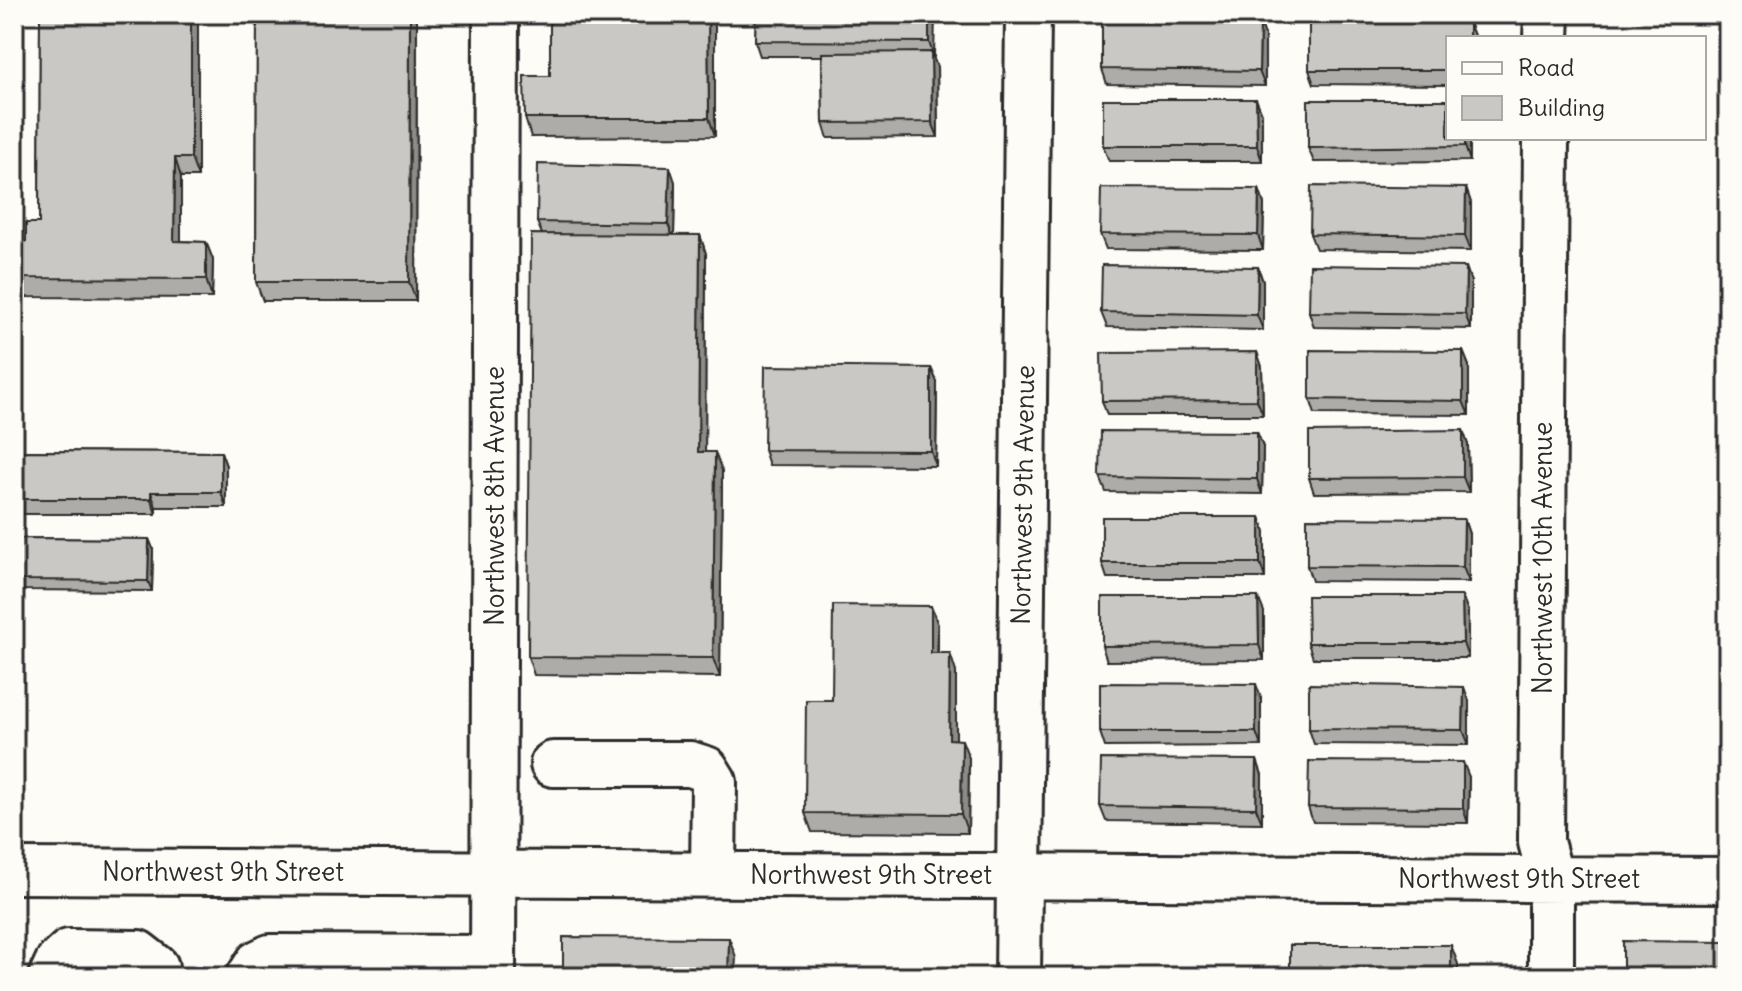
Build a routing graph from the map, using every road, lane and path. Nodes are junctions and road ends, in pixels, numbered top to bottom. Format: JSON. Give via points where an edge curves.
{"nodes":[{"id":1,"x":496,"y":14,"type":"edge"},
{"id":2,"x":1028,"y":14,"type":"edge"},
{"id":3,"x":1547,"y":14,"type":"edge"},
{"id":4,"x":1546,"y":36,"type":"edge"},
{"id":5,"x":1546,"y":140,"type":"edge"},
{"id":6,"x":553,"y":764,"type":"dead end"},
{"id":7,"x":14,"y":871,"type":"edge"},
{"id":8,"x":494,"y":873,"type":"junction"},
{"id":9,"x":713,"y":874,"type":"junction"},
{"id":10,"x":1018,"y":876,"type":"junction"},
{"id":11,"x":1551,"y":879,"type":"junction"},
{"id":12,"x":1728,"y":880,"type":"edge"},
{"id":13,"x":396,"y":967,"type":"edge"},
{"id":14,"x":493,"y":967,"type":"edge"},
{"id":15,"x":39,"y":976,"type":"edge"},
{"id":16,"x":156,"y":977,"type":"edge"},
{"id":17,"x":249,"y":977,"type":"edge"},
{"id":18,"x":1018,"y":977,"type":"edge"},
{"id":19,"x":1551,"y":977,"type":"edge"}],
"edges":[{"from":1,"to":8,"type":"street","name":"Northwest 8th Avenue"},
{"from":2,"to":10,"type":"street","name":"Northwest 9th Avenue"},
{"from":3,"to":4,"type":"street"},
{"from":5,"to":11,"type":"street","name":"Northwest 10th Avenue","via":[[1541,842]]},
{"from":6,"to":9,"type":"street","via":[[690,764],[706,769],[714,782]]},
{"from":7,"to":8,"type":"street","name":"Northwest 9th Street"},
{"from":8,"to":9,"type":"street","name":"Northwest 9th Street"},
{"from":8,"to":14,"type":"street","name":"Northwest 8th Avenue"},
{"from":9,"to":10,"type":"street","name":"Northwest 9th Street"},
{"from":10,"to":11,"type":"street","name":"Northwest 9th Street"},
{"from":10,"to":18,"type":"street","name":"Northwest 9th Avenue"},
{"from":11,"to":12,"type":"street","name":"Northwest 9th Street"},
{"from":11,"to":19,"type":"street","name":"Northwest 10th Avenue"},
{"from":13,"to":14,"type":"street"},
{"from":13,"to":17,"type":"street","via":[[270,957]]},
{"from":15,"to":16,"type":"street","via":[[69,952],[138,953],[156,967]]}]}
